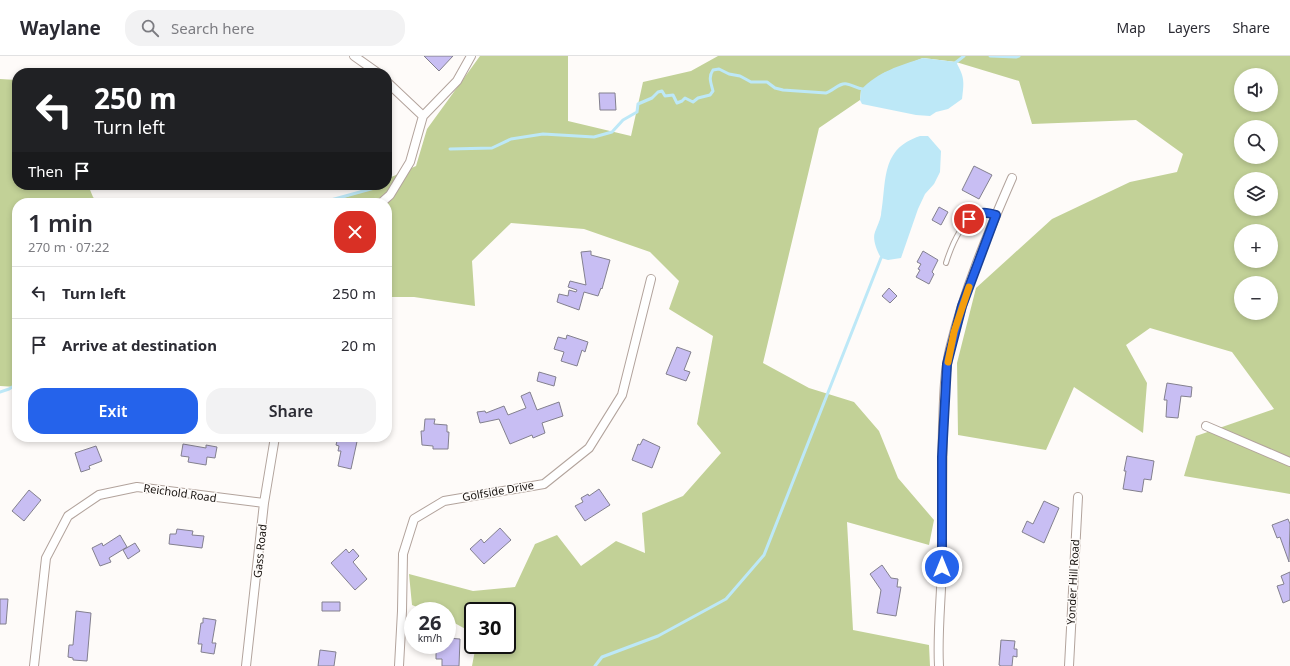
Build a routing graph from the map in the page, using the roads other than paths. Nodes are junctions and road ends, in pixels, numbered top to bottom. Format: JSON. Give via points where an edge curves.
{"nodes":[{"id":1,"x":354,"y":56,"type":"edge"},
{"id":2,"x":472,"y":56,"type":"edge"},
{"id":3,"x":371,"y":68,"type":"edge"},
{"id":4,"x":392,"y":87,"type":"edge"},
{"id":5,"x":423,"y":116,"type":"junction"},
{"id":6,"x":1012,"y":178,"type":"dead end"},
{"id":7,"x":387,"y":198,"type":"edge"},
{"id":8,"x":996,"y":215,"type":"junction"},
{"id":9,"x":946,"y":263,"type":"dead end"},
{"id":10,"x":651,"y":279,"type":"dead end"},
{"id":11,"x":1206,"y":426,"type":"dead end"},
{"id":12,"x":274,"y":442,"type":"edge"},
{"id":13,"x":1290,"y":462,"type":"edge"},
{"id":14,"x":1078,"y":497,"type":"dead end"},
{"id":15,"x":264,"y":503,"type":"junction"},
{"id":16,"x":34,"y":666,"type":"edge"},
{"id":17,"x":246,"y":666,"type":"edge"},
{"id":18,"x":399,"y":666,"type":"edge"},
{"id":19,"x":939,"y":666,"type":"edge"},
{"id":20,"x":1069,"y":666,"type":"edge"}],
"edges":[{"from":1,"to":3,"type":"street"},
{"from":2,"to":5,"type":"street","via":[[457,81]]},
{"from":4,"to":5,"type":"street"},
{"from":5,"to":7,"type":"street","via":[[410,162]]},
{"from":6,"to":8,"type":"street"},
{"from":8,"to":9,"type":"lane","via":[[979,213],[969,219],[959,232]]},
{"from":8,"to":19,"type":"street","via":[[962,306],[946,370]]},
{"from":10,"to":18,"type":"street","name":"Golfside Drive","via":[[622,396],[589,448],[544,484],[444,500],[414,519],[403,554]]},
{"from":11,"to":13,"type":"street"},
{"from":12,"to":15,"type":"street","name":"Gass Road"},
{"from":14,"to":20,"type":"street","name":"Yonder Hill Road"},
{"from":15,"to":16,"type":"street","name":"Reichold Road","via":[[137,487],[99,495],[68,516],[46,558]]},
{"from":15,"to":17,"type":"street","name":"Gass Road"}]}
